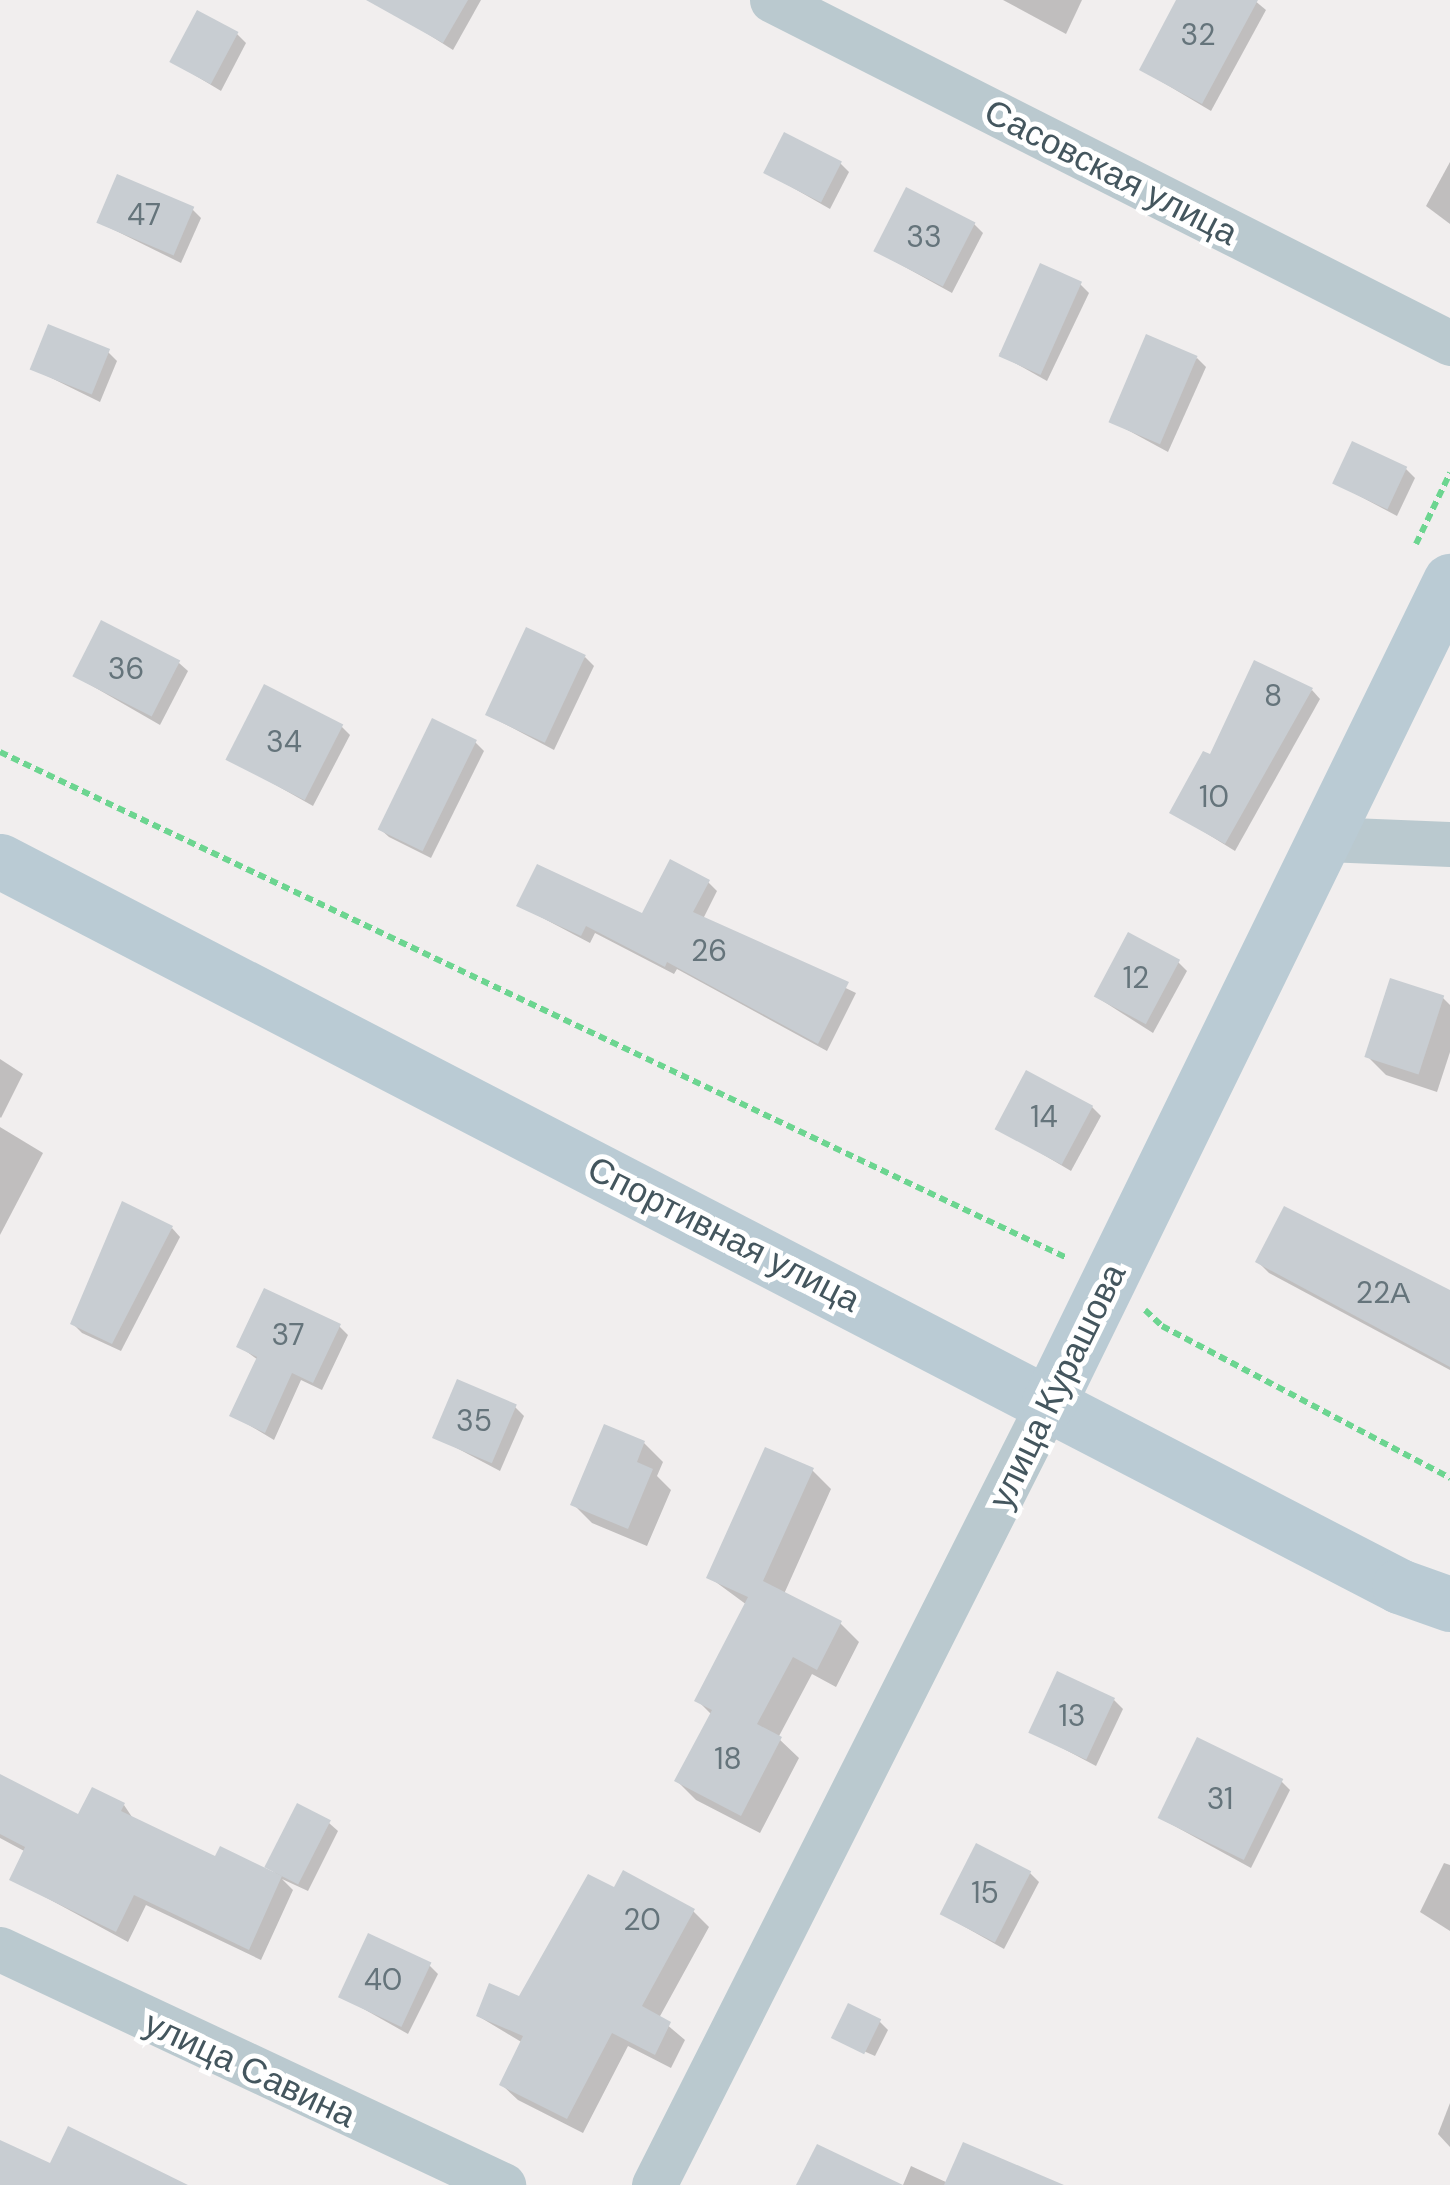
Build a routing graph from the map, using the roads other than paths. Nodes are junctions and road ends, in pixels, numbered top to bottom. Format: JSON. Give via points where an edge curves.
{"nodes":[{"id":1,"x":772,"y":0,"type":"edge"},
{"id":2,"x":1450,"y":344,"type":"edge"},
{"id":3,"x":1450,"y":581,"type":"edge"},
{"id":4,"x":1326,"y":838,"type":"junction"},
{"id":5,"x":1450,"y":844,"type":"edge"},
{"id":6,"x":0,"y":861,"type":"edge"},
{"id":7,"x":1049,"y":1402,"type":"junction"},
{"id":8,"x":1450,"y":1604,"type":"edge"},
{"id":9,"x":0,"y":1949,"type":"edge"},
{"id":10,"x":503,"y":2185,"type":"edge"},
{"id":11,"x":654,"y":2185,"type":"edge"}],
"edges":[{"from":1,"to":2,"type":"street","name":"Сасовская улица"},
{"from":3,"to":4,"type":"street","name":"улица Курашова"},
{"from":4,"to":5,"type":"street"},
{"from":4,"to":7,"type":"street","name":"улица Курашова"},
{"from":6,"to":7,"type":"street","name":"Спортивная улица"},
{"from":7,"to":8,"type":"street","name":"Спортивная улица","via":[[1400,1586]]},
{"from":7,"to":11,"type":"street","name":"улица Курашова"},
{"from":9,"to":10,"type":"street","name":"улица Савина"}]}
